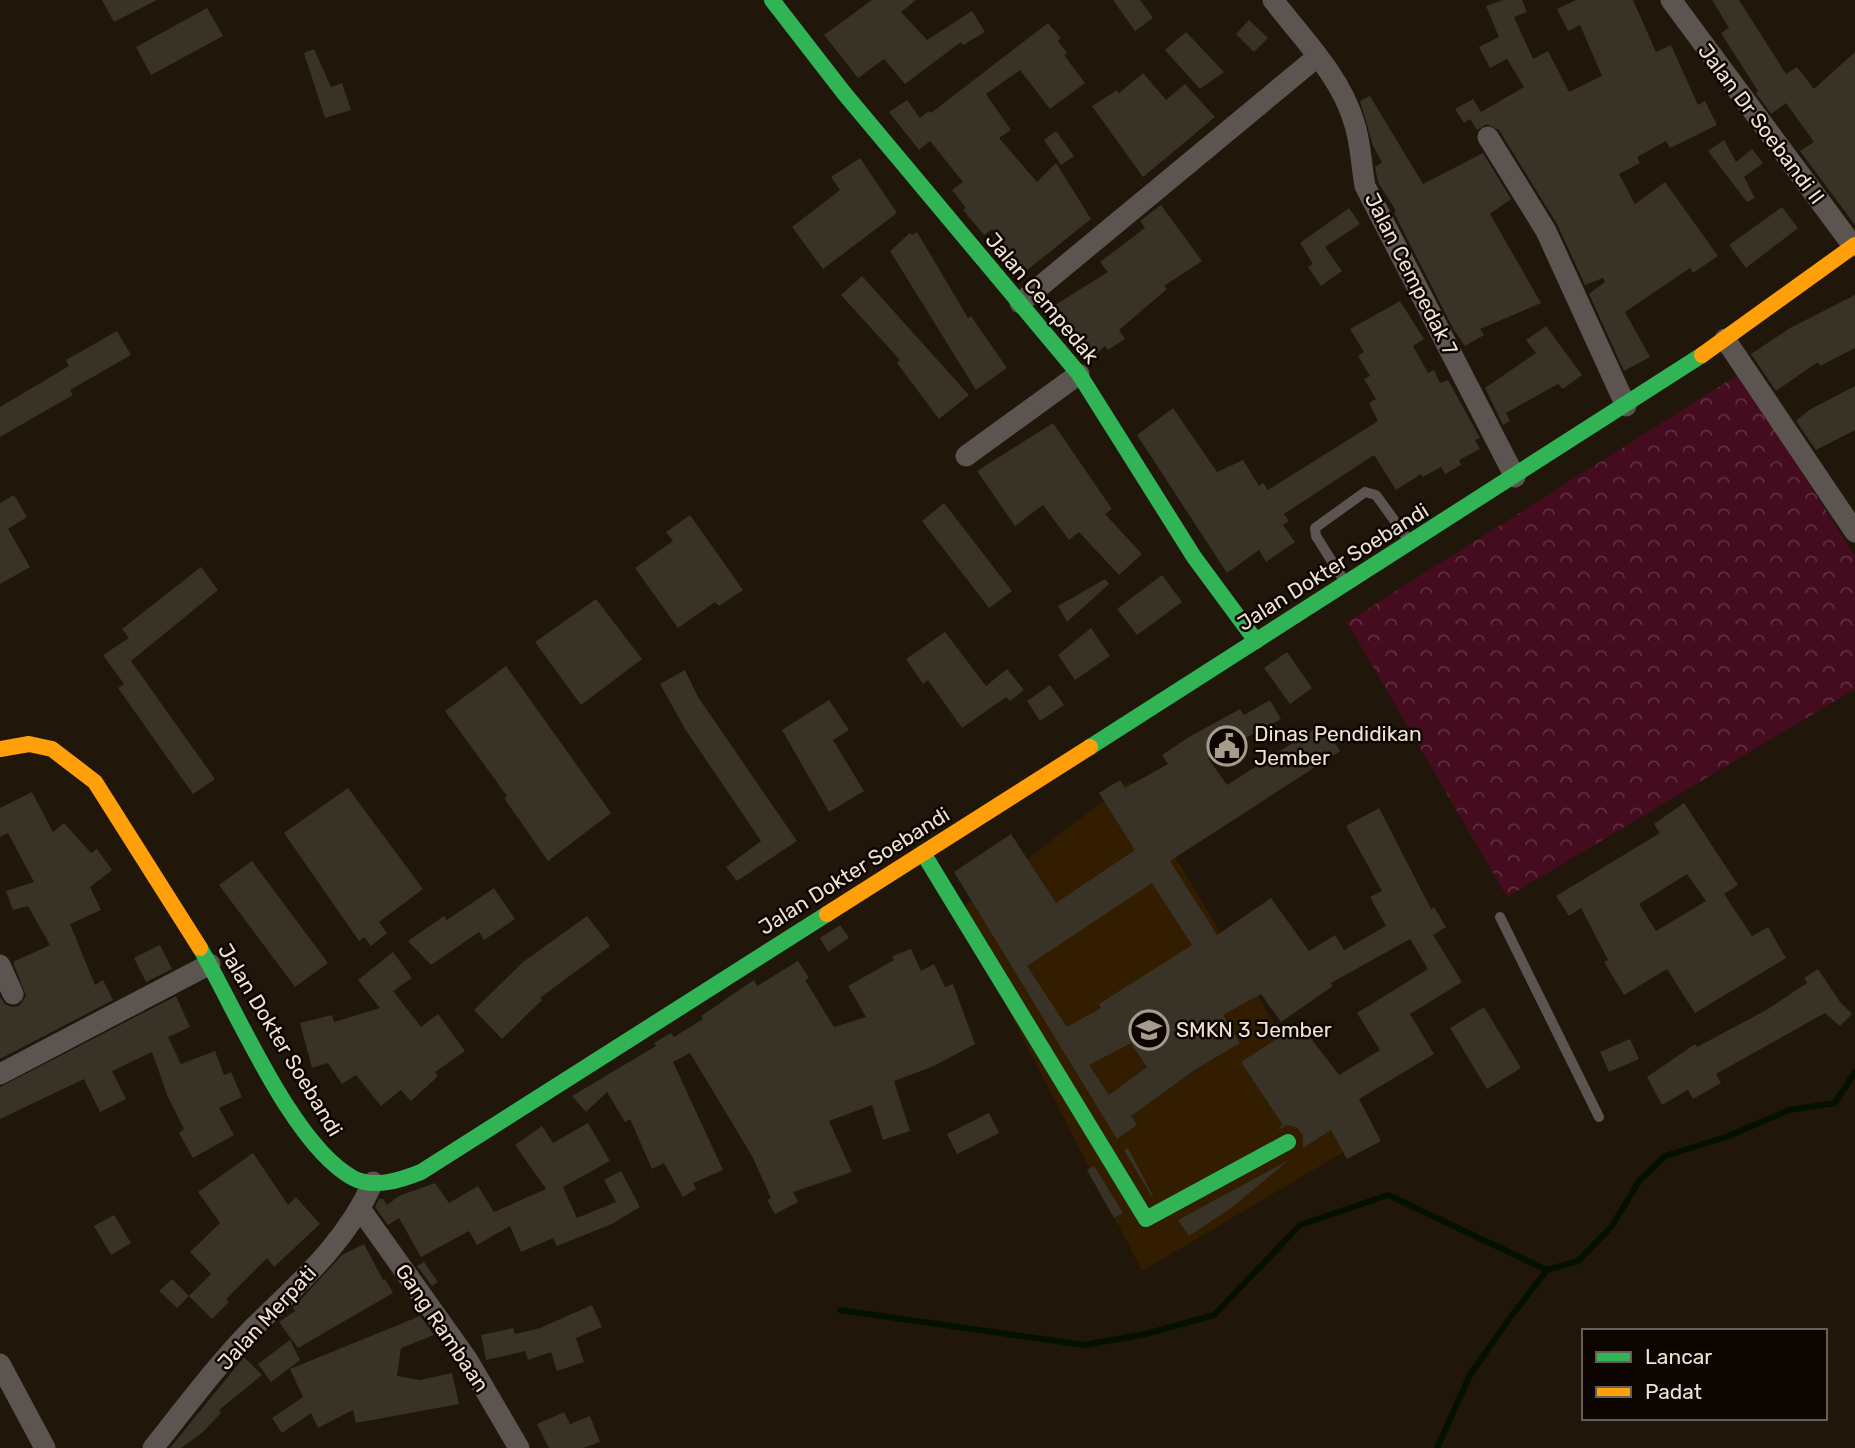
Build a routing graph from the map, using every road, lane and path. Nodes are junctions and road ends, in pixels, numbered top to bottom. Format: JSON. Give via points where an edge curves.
{"nodes":[{"id":1,"x":772,"y":0,"type":"edge"},
{"id":2,"x":1273,"y":0,"type":"edge"},
{"id":3,"x":1671,"y":0,"type":"edge"},
{"id":4,"x":1317,"y":57,"type":"junction"},
{"id":5,"x":1488,"y":137,"type":"dead end"},
{"id":6,"x":1854,"y":246,"type":"edge"},
{"id":7,"x":1020,"y":303,"type":"junction"},
{"id":8,"x":1725,"y":339,"type":"junction"},
{"id":9,"x":1079,"y":374,"type":"junction"},
{"id":10,"x":1626,"y":406,"type":"junction"},
{"id":11,"x":966,"y":456,"type":"dead end"},
{"id":12,"x":1515,"y":477,"type":"junction"},
{"id":13,"x":1855,"y":531,"type":"edge"},
{"id":14,"x":1410,"y":542,"type":"junction"},
{"id":15,"x":1345,"y":583,"type":"junction"},
{"id":16,"x":1256,"y":640,"type":"junction"},
{"id":17,"x":0,"y":749,"type":"edge"},
{"id":18,"x":923,"y":853,"type":"junction"},
{"id":19,"x":1500,"y":917,"type":"dead end"},
{"id":20,"x":210,"y":964,"type":"junction"},
{"id":21,"x":0,"y":965,"type":"edge"},
{"id":22,"x":13,"y":994,"type":"dead end"},
{"id":23,"x":0,"y":1074,"type":"edge"},
{"id":24,"x":1600,"y":1117,"type":"dead end"},
{"id":25,"x":1288,"y":1142,"type":"dead end"},
{"id":26,"x":373,"y":1182,"type":"junction"},
{"id":27,"x":361,"y":1210,"type":"junction"},
{"id":28,"x":0,"y":1364,"type":"edge"},
{"id":29,"x":45,"y":1448,"type":"edge"},
{"id":30,"x":153,"y":1448,"type":"edge"},
{"id":31,"x":519,"y":1448,"type":"edge"}],
"edges":[{"from":1,"to":7,"type":"main road","name":"Jalan Cempedak"},
{"from":2,"to":4,"type":"street","name":"Jalan Cempedak 7"},
{"from":3,"to":6,"type":"street","name":"Jalan Dr Soebandi II"},
{"from":4,"to":7,"type":"street"},
{"from":4,"to":12,"type":"street","name":"Jalan Cempedak 7","via":[[1337,84],[1354,122],[1365,186]]},
{"from":5,"to":10,"type":"street","via":[[1546,231]]},
{"from":6,"to":8,"type":"main road","name":"Jalan Dokter Soebandi"},
{"from":7,"to":9,"type":"main road","name":"Jalan Cempedak"},
{"from":8,"to":10,"type":"main road","name":"Jalan Dokter Soebandi"},
{"from":8,"to":13,"type":"street"},
{"from":9,"to":11,"type":"street"},
{"from":9,"to":16,"type":"main road","name":"Jalan Cempedak","via":[[1194,557]]},
{"from":10,"to":12,"type":"main road","name":"Jalan Dokter Soebandi"},
{"from":12,"to":14,"type":"main road","name":"Jalan Dokter Soebandi"},
{"from":14,"to":15,"type":"main road","name":"Jalan Dokter Soebandi"},
{"from":14,"to":15,"type":"lane","via":[[1376,495],[1365,492],[1315,528]]},
{"from":15,"to":16,"type":"main road","name":"Jalan Dokter Soebandi"},
{"from":16,"to":18,"type":"main road","name":"Jalan Dokter Soebandi"},
{"from":17,"to":20,"type":"main road","name":"Jalan Dokter Soebandi","via":[[44,745],[70,758],[95,782]]},
{"from":18,"to":25,"type":"main road","via":[[1146,1219]]},
{"from":18,"to":26,"type":"main road","name":"Jalan Dokter Soebandi","via":[[421,1172],[397,1182]]},
{"from":19,"to":24,"type":"lane"},
{"from":20,"to":23,"type":"street"},
{"from":20,"to":26,"type":"main road","name":"Jalan Dokter Soebandi","via":[[306,1132],[332,1164],[355,1179]]},
{"from":21,"to":22,"type":"street"},
{"from":26,"to":27,"type":"street","name":"Jalan Merpati"},
{"from":27,"to":30,"type":"street","name":"Jalan Merpati","via":[[309,1275],[228,1357]]},
{"from":27,"to":31,"type":"street","name":"Gang Rambaan","via":[[467,1359]]},
{"from":28,"to":29,"type":"street"}]}
